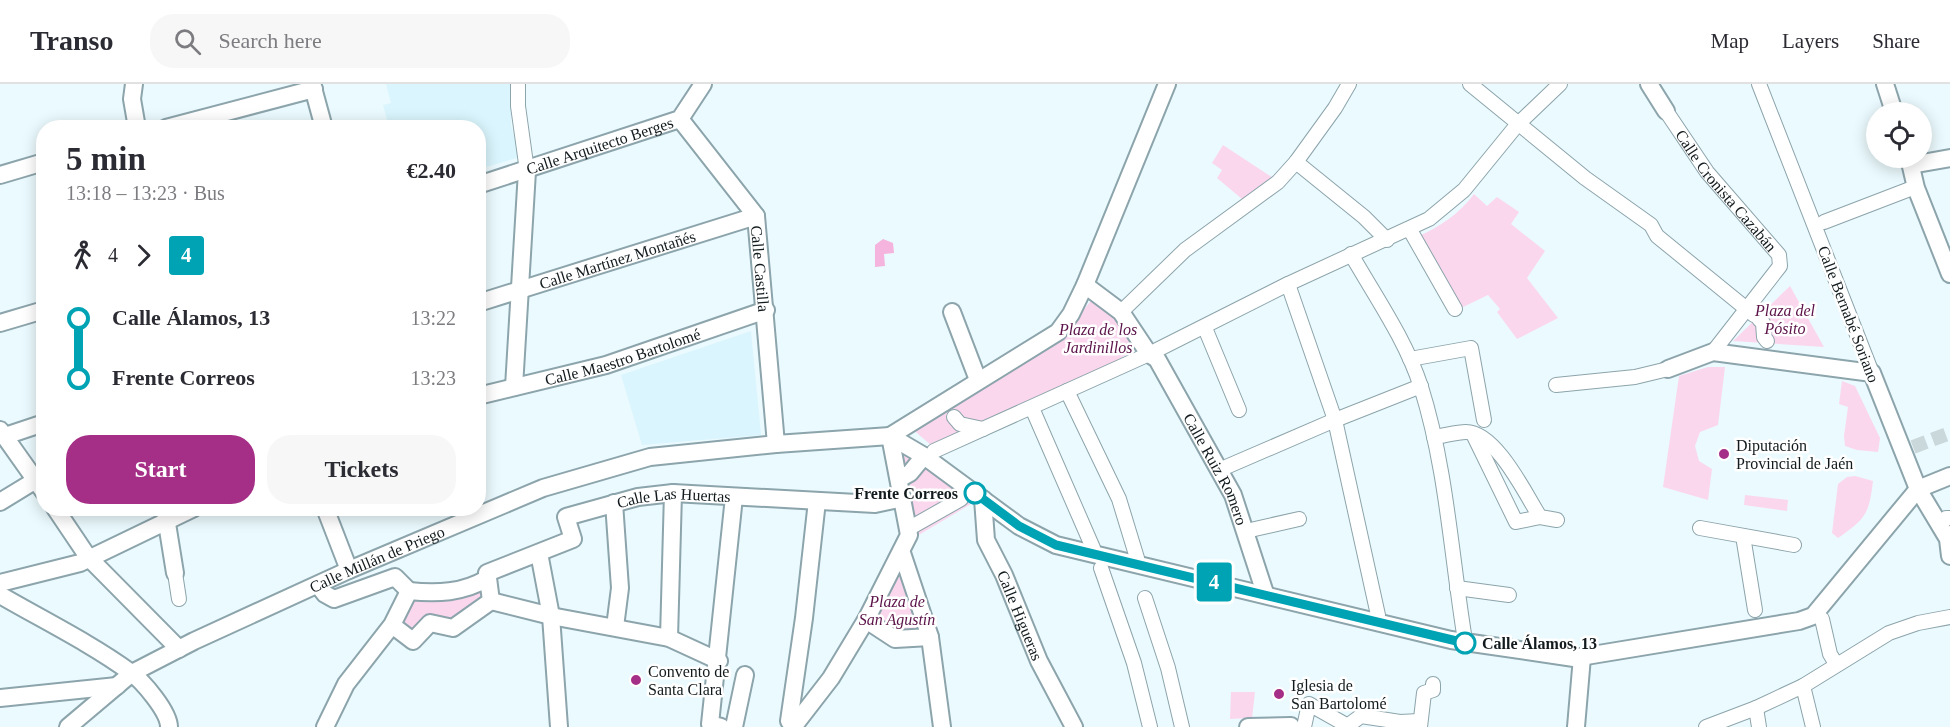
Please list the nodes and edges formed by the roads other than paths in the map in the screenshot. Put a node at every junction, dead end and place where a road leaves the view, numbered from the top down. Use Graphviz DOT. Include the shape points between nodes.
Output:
graph roads {
  1 [pos="134,84"];
  2 [pos="518,84"];
  3 [pos="704,84"];
  4 [pos="1167,84"];
  5 [pos="1348,84"];
  6 [pos="1470,84"];
  7 [pos="1560,84"];
  8 [pos="1649,84"];
  9 [pos="1759,84"];
  10 [pos="1885,84"];
  11 [pos="313,87"];
  12 [pos="1891,102"];
  13 [pos="1666,111"];
  14 [pos="680,119"];
  15 [pos="136,120"];
  16 [pos="195,120"];
  17 [pos="322,120"];
  18 [pos="1517,125"];
  19 [pos="1950,158"];
  20 [pos="1932,159"];
  21 [pos="1296,162"];
  22 [pos="36,164"];
  23 [pos="1912,168"];
  24 [pos="527,171"];
  25 [pos="0,175"];
  26 [pos="486,183"];
  27 [pos="1910,189"];
  28 [pos="756,216"];
  29 [pos="1824,222"];
  30 [pos="1410,230"];
  31 [pos="1387,240"];
  32 [pos="1351,254"];
  33 [pos="1950,274"];
  34 [pos="1288,284"];
  35 [pos="1085,285"];
  36 [pos="520,291"];
  37 [pos="486,301"];
  38 [pos="1455,309"];
  39 [pos="766,310"];
  40 [pos="36,312"];
  41 [pos="952,312"];
  42 [pos="1120,312"];
  43 [pos="1754,315"];
  44 [pos="0,323"];
  45 [pos="1205,328"];
  46 [pos="1767,341"];
  47 [pos="1713,352"];
  48 [pos="1149,354"];
  49 [pos="1410,358"];
  50 [pos="1668,369"];
  51 [pos="1872,373"];
  52 [pos="978,380"];
  53 [pos="1556,385"];
  54 [pos="1421,386"];
  55 [pos="514,387"];
  56 [pos="1067,391"];
  57 [pos="486,394"];
  58 [pos="1032,408"];
  59 [pos="1239,410"];
  60 [pos="954,417"];
  61 [pos="1335,420"];
  62 [pos="1484,420"];
  63 [pos="36,425"];
  64 [pos="983,429"];
  65 [pos="2,433"];
  66 [pos="1473,434"];
  67 [pos="890,436"];
  68 [pos="1434,437"];
  69 [pos="776,444"];
  70 [pos="929,454"];
  71 [pos="1219,470"];
  72 [pos="1950,476"];
  73 [pos="899,479"];
  74 [pos="36,480"];
  75 [pos="36,488"];
  76 [pos="1918,489"];
  77 [pos="673,493"];
  78 [pos="734,497"];
  79 [pos="903,498"];
  80 [pos="961,499"];
  81 [pos="983,499"];
  82 [pos="817,501"];
  83 [pos="0,502"];
  84 [pos="614,503"];
  85 [pos="486,512"];
  86 [pos="60,516"];
  87 [pos="162,516"];
  88 [pos="165,516"];
  89 [pos="328,516"];
  90 [pos="477,516"];
  91 [pos="1540,517"];
  92 [pos="1299,519"];
  93 [pos="1557,520"];
  94 [pos="1700,528"];
  95 [pos="908,529"];
  96 [pos="1246,531"];
  97 [pos="1743,536"];
  98 [pos="1794,544"];
  99 [pos="1949,547"];
  100 [pos="1093,548"];
  101 [pos="539,553"];
  102 [pos="902,553"];
  103 [pos="88,558"];
  104 [pos="1137,558"];
  105 [pos="1101,568"];
  106 [pos="349,570"];
  107 [pos="175,573"];
  108 [pos="488,578"];
  109 [pos="0,583"];
  110 [pos="318,585"];
  111 [pos="1457,588"];
  112 [pos="409,591"];
  113 [pos="1265,593"];
  114 [pos="0,595"];
  115 [pos="1509,595"];
  116 [pos="1145,598"];
  117 [pos="179,600"];
  118 [pos="491,601"];
  119 [pos="1755,610"];
  120 [pos="1378,615"];
  121 [pos="551,616"];
  122 [pos="1820,616"];
  123 [pos="1950,617"];
  124 [pos="866,620"];
  125 [pos="392,625"];
  126 [pos="615,627"];
  127 [pos="1464,634"];
  128 [pos="930,637"];
  129 [pos="669,638"];
  130 [pos="179,649"];
  131 [pos="1582,657"];
  132 [pos="719,661"];
  133 [pos="1836,664"];
  134 [pos="132,673"];
  135 [pos="744,675"];
  136 [pos="1433,684"];
  137 [pos="117,686"];
  138 [pos="1803,686"];
  139 [pos="0,698"];
  140 [pos="1756,708"];
  141 [pos="793,724"];
  142 [pos="1420,724"];
  143 [pos="1347,726"];
  144 [pos="68,727"];
  145 [pos="169,727"];
  146 [pos="325,727"];
  147 [pos="559,727"];
  148 [pos="722,727"];
  149 [pos="734,727"];
  150 [pos="942,727"];
  151 [pos="1074,727"];
  152 [pos="1150,727"];
  153 [pos="1182,727"];
  154 [pos="1248,727"];
  155 [pos="1295,727"];
  156 [pos="1576,727"];
  157 [pos="1706,727"];
  158 [pos="1759,727"];
  159 [pos="1813,727"];
  1 -- 15 [label="street"];
  2 -- 24 [label="street"];
  3 -- 14 [label="street, Calle Arquitecto Berges"];
  4 -- 35 [label="street"];
  5 -- 21 [label="street"];
  6 -- 18 [label="street"];
  7 -- 18 [label="street"];
  8 -- 13 [label="street, Calle Cronista Cazabán"];
  9 -- 51 [label="street, Calle Bernabé Soriano"];
  10 -- 12 [label="street"];
  11 -- 16 [label="street"];
  11 -- 17 [label="street"];
  13 -- 43 [label="street, Calle Cronista Cazabán" via="1707,172 1779,255 1780,266"];
  14 -- 24 [label="street, Calle Arquitecto Berges"];
  14 -- 28 [label="street, Calle Castilla"];
  18 -- 30 [label="street" via="1464,190"];
  18 -- 43 [label="street" via="1651,225 1657,236"];
  19 -- 20 [label="street"];
  21 -- 31 [label="street"];
  21 -- 42 [label="street" via="1278,182 1185,250"];
  22 -- 25 [label="street"];
  23 -- 33 [label="street"];
  24 -- 26 [label="street, Calle Arquitecto Berges"];
  24 -- 36 [label="street"];
  27 -- 29 [label="street"];
  28 -- 36 [label="street, Calle Martínez Montañés"];
  28 -- 39 [label="street, Calle Castilla"];
  30 -- 31 [label="street"];
  30 -- 38 [label="street"];
  31 -- 32 [label="street"];
  32 -- 34 [label="street"];
  32 -- 49 [label="street"];
  34 -- 45 [label="street"];
  34 -- 61 [label="street"];
  35 -- 42 [label="street, Calle Ruiz Romero"];
  35 -- 52 [label="street" via="1058,332"];
  36 -- 37 [label="street, Calle Martínez Montañés"];
  36 -- 55 [label="street"];
  39 -- 55 [label="street, Calle Maestro Bartolomé" via="606,365"];
  39 -- 69 [label="street, Calle Castilla"];
  40 -- 44 [label="street"];
  41 -- 52 [label="street"];
  42 -- 48 [label="street, Calle Ruiz Romero"];
  43 -- 46 [label="street" via="1763,323"];
  43 -- 47 [label="street, Calle Cronista Cazabán"];
  45 -- 48 [label="street"];
  45 -- 59 [label="street"];
  47 -- 50 [label="street"];
  47 -- 51 [label="street"];
  48 -- 56 [label="street"];
  48 -- 71 [label="street, Calle Ruiz Romero" via="1157,359"];
  49 -- 54 [label="street"];
  49 -- 62 [label="street" via="1472,348"];
  50 -- 53 [label="street" via="1635,377"];
  51 -- 76 [label="street, Calle Bernabé Soriano"];
  52 -- 67 [label="street"];
  54 -- 61 [label="street"];
  54 -- 68 [label="street"];
  55 -- 57 [label="street, Calle Maestro Bartolomé"];
  56 -- 58 [label="street"];
  56 -- 104 [label="street" via="1119,499"];
  58 -- 64 [label="street"];
  58 -- 100 [label="street"];
  60 -- 64 [label="street" via="960,424"];
  61 -- 71 [label="street"];
  61 -- 120 [label="street"];
  63 -- 65 [label="street"];
  64 -- 70 [label="street"];
  65 -- 74 [label="street"];
  66 -- 68 [label="street"];
  66 -- 91 [label="street" via="1489,442 1505,461"];
  66 -- 91 [label="street" via="1516,522"];
  67 -- 69 [label="street, Calle Millán de Priego"];
  67 -- 70 [label="street"];
  67 -- 73 [label="street"];
  68 -- 111 [label="street"];
  69 -- 85 [label="street, Calle Millán de Priego" via="650,457 543,488"];
  70 -- 73 [label="street"];
  70 -- 81 [label="street"];
  71 -- 96 [label="street, Calle Ruiz Romero"];
  72 -- 76 [label="street"];
  73 -- 79 [label="street"];
  75 -- 83 [label="street"];
  76 -- 99 [label="street, Calle Bernabé Soriano"];
  76 -- 122 [label="street"];
  77 -- 78 [label="street, Calle Las Huertas"];
  77 -- 84 [label="street, Calle Las Huertas"];
  77 -- 129 [label="street"];
  78 -- 82 [label="street, Calle Las Huertas"];
  78 -- 132 [label="street"];
  79 -- 82 [label="street, Calle Las Huertas" via="875,504"];
  79 -- 95 [label="street"];
  80 -- 95 [label="street"];
  81 -- 113 [label="street" via="1019,526 1056,545"];
  81 -- 151 [label="street, Calle Higueras" via="986,540 1039,661"];
  82 -- 141 [label="street"];
  84 -- 101 [label="street, Calle Las Huertas" via="566,517 573,539"];
  84 -- 126 [label="street" via="620,588"];
  86 -- 103 [label="street"];
  87 -- 103 [label="street"];
  88 -- 107 [label="street"];
  89 -- 106 [label="street"];
  90 -- 106 [label="street, Calle Millán de Priego"];
  91 -- 93 [label="street"];
  92 -- 96 [label="street"];
  94 -- 97 [label="street"];
  95 -- 102 [label="street"];
  96 -- 113 [label="street, Calle Ruiz Romero"];
  97 -- 98 [label="street"];
  97 -- 119 [label="street"];
  101 -- 108 [label="street, Calle Las Huertas" via="488,573"];
  101 -- 121 [label="street"];
  102 -- 124 [label="street"];
  102 -- 128 [label="street"];
  103 -- 109 [label="street"];
  103 -- 130 [label="street"];
  105 -- 152 [label="street" via="1134,663"];
  106 -- 110 [label="street, Calle Millán de Priego"];
  107 -- 117 [label="street"];
  108 -- 112 [label="street, Calle Las Huertas" via="476,585 438,594"];
  108 -- 118 [label="street"];
  110 -- 112 [label="street, Calle Las Huertas" via="334,599 395,577"];
  110 -- 130 [label="street, Calle Millán de Priego"];
  111 -- 115 [label="street"];
  111 -- 127 [label="street"];
  112 -- 125 [label="street"];
  113 -- 131 [label="street" via="1465,643"];
  114 -- 134 [label="street"];
  116 -- 153 [label="street"];
  118 -- 121 [label="street"];
  118 -- 125 [label="street" via="453,628 430,623 412,641"];
  121 -- 126 [label="street"];
  121 -- 147 [label="street"];
  122 -- 131 [label="street"];
  122 -- 133 [label="street"];
  123 -- 133 [label="street" via="1889,633"];
  124 -- 128 [label="street" via="895,639"];
  124 -- 141 [label="street" via="831,678"];
  125 -- 146 [label="street" via="346,684"];
  126 -- 129 [label="street"];
  128 -- 150 [label="street"];
  129 -- 132 [label="street"];
  130 -- 134 [label="street, Calle Millán de Priego"];
  131 -- 156 [label="street"];
  132 -- 148 [label="street" via="711,724"];
  133 -- 138 [label="street"];
  134 -- 137 [label="street, Calle Millán de Priego"];
  134 -- 145 [label="street" via="157,700"];
  135 -- 149 [label="street"];
  136 -- 142 [label="street" via="1433,690 1424,693"];
  137 -- 139 [label="street"];
  137 -- 144 [label="street, Calle Millán de Priego"];
  138 -- 140 [label="street"];
  138 -- 159 [label="street"];
  140 -- 157 [label="street"];
  140 -- 158 [label="street"];
  142 -- 143 [label="street" via="1361,716"];
  143 -- 155 [label="street" via="1310,704"];
  154 -- 155 [label="street"];
}
